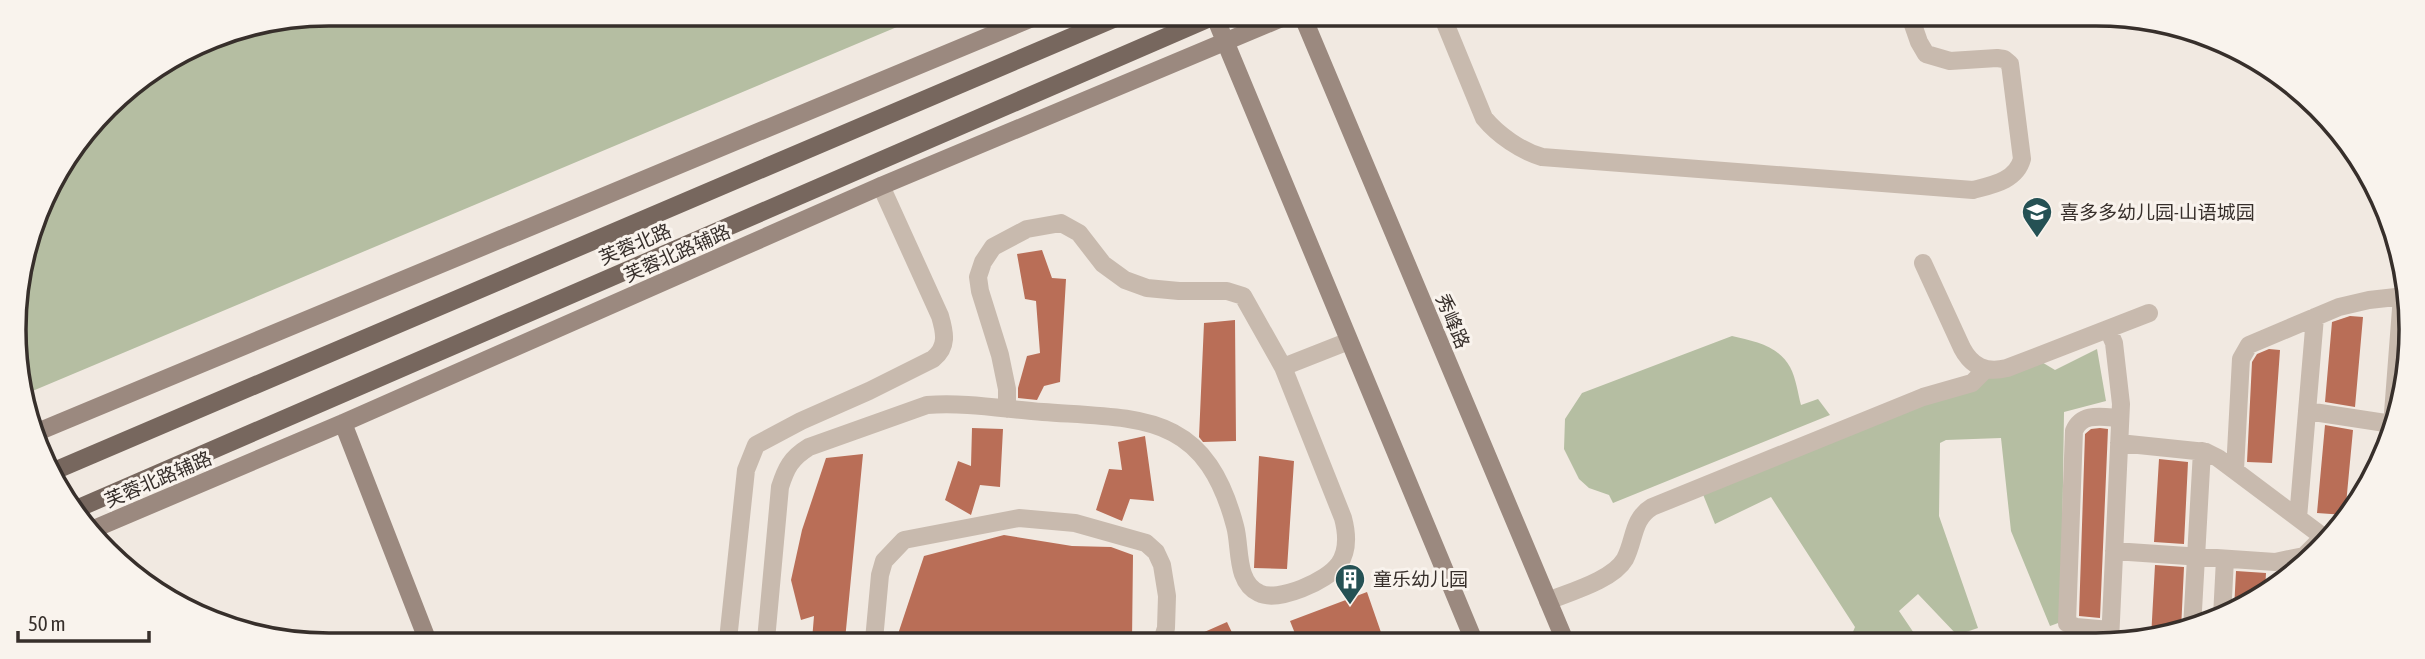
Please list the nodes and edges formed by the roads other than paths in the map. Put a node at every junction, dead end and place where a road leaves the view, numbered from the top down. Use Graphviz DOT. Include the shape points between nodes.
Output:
graph roads {
  1 [pos="1013,26"];
  2 [pos="1097,26"];
  3 [pos="1193,26"];
  4 [pos="1218,26"];
  5 [pos="1263,26"];
  6 [pos="1307,26"];
  7 [pos="1446,26"];
  8 [pos="1913,26"];
  9 [pos="1225,42"];
  10 [pos="881,186"];
  11 [pos="1923,263"];
  12 [pos="2397,297"];
  13 [pos="2149,313"];
  14 [pos="2315,317"];
  15 [pos="2108,329"];
  16 [pos="1349,341"];
  17 [pos="1283,367"];
  18 [pos="1986,369"];
  19 [pos="1007,409"];
  20 [pos="2307,411"];
  21 [pos="2120,418"];
  22 [pos="343,423"];
  23 [pos="2384,424"];
  24 [pos="43,430"];
  25 [pos="2119,443"];
  26 [pos="2202,451"];
  27 [pos="60,468"];
  28 [pos="2235,470"];
  29 [pos="83,506"];
  30 [pos="2298,518"];
  31 [pos="100,526"];
  32 [pos="2319,534"];
  33 [pos="2114,551"];
  34 [pos="2195,557"];
  35 [pos="2225,559"];
  36 [pos="2291,560"];
  37 [pos="1548,601"];
  38 [pos="2223,605"];
  39 [pos="2192,617"];
  40 [pos="2110,632"];
  41 [pos="425,633"];
  42 [pos="729,633"];
  43 [pos="767,633"];
  44 [pos="875,633"];
  45 [pos="1164,633"];
  46 [pos="1471,633"];
  47 [pos="1562,633"];
  48 [pos="2098,633"];
  1 -- 24 [label="main road"];
  2 -- 27 [label="main road, 芙蓉北路"];
  3 -- 29 [label="main road, 芙蓉北路"];
  4 -- 9 [label="main road"];
  5 -- 9 [label="main road, 芙蓉北路辅路"];
  6 -- 37 [label="main road, 秀峰路"];
  7 -- 8 [label="street" via="1485,118 1530,154 1973,190 2012,176 2022,159 2010,64 1997,58 1950,61 1926,54"];
  9 -- 10 [label="main road, 芙蓉北路辅路"];
  9 -- 16 [label="main road"];
  10 -- 22 [label="main road, 芙蓉北路辅路"];
  10 -- 42 [label="street" via="940,316 944,343 933,359 757,445 746,470"];
  11 -- 18 [label="street" via="1968,358"];
  12 -- 14 [label="street" via="2339,307"];
  13 -- 15 [label="street"];
  14 -- 20 [label="street"];
  14 -- 28 [label="street" via="2256,341 2244,352"];
  15 -- 18 [label="street" via="2007,368"];
  15 -- 21 [label="street" via="2114,343"];
  16 -- 17 [label="street"];
  16 -- 46 [label="main road"];
  17 -- 19 [label="street" via="1243,296 1227,290 1147,288 1125,280 1103,264 1079,233 1061,223 1049,223 993,247 978,276 1002,365"];
  17 -- 19 [label="street" via="1347,535 1340,563 1332,571 1304,588 1278,596 1262,595 1251,588 1242,571 1228,502 1216,476 1191,444 1171,430 1125,418"];
  18 -- 37 [label="street" via="1972,383 1923,397 1652,507 1637,521 1624,560 1615,571"];
  19 -- 43 [label="street" via="927,405 794,456 780,487"];
  20 -- 23 [label="street"];
  20 -- 30 [label="street"];
  21 -- 25 [label="street"];
  21 -- 48 [label="street" via="2088,417 2074,431 2067,623"];
  22 -- 31 [label="main road, 芙蓉北路辅路"];
  22 -- 41 [label="main road"];
  25 -- 26 [label="street"];
  25 -- 33 [label="street"];
  26 -- 28 [label="street"];
  26 -- 34 [label="street"];
  28 -- 30 [label="street"];
  30 -- 32 [label="street"];
  33 -- 34 [label="street"];
  33 -- 40 [label="street"];
  34 -- 35 [label="street"];
  34 -- 39 [label="street"];
  35 -- 36 [label="street"];
  35 -- 38 [label="street"];
  37 -- 47 [label="main road, 秀峰路"];
  44 -- 45 [label="street" via="884,561 904,540 1018,519 1075,523 1146,543 1162,565 1167,596"];
}
